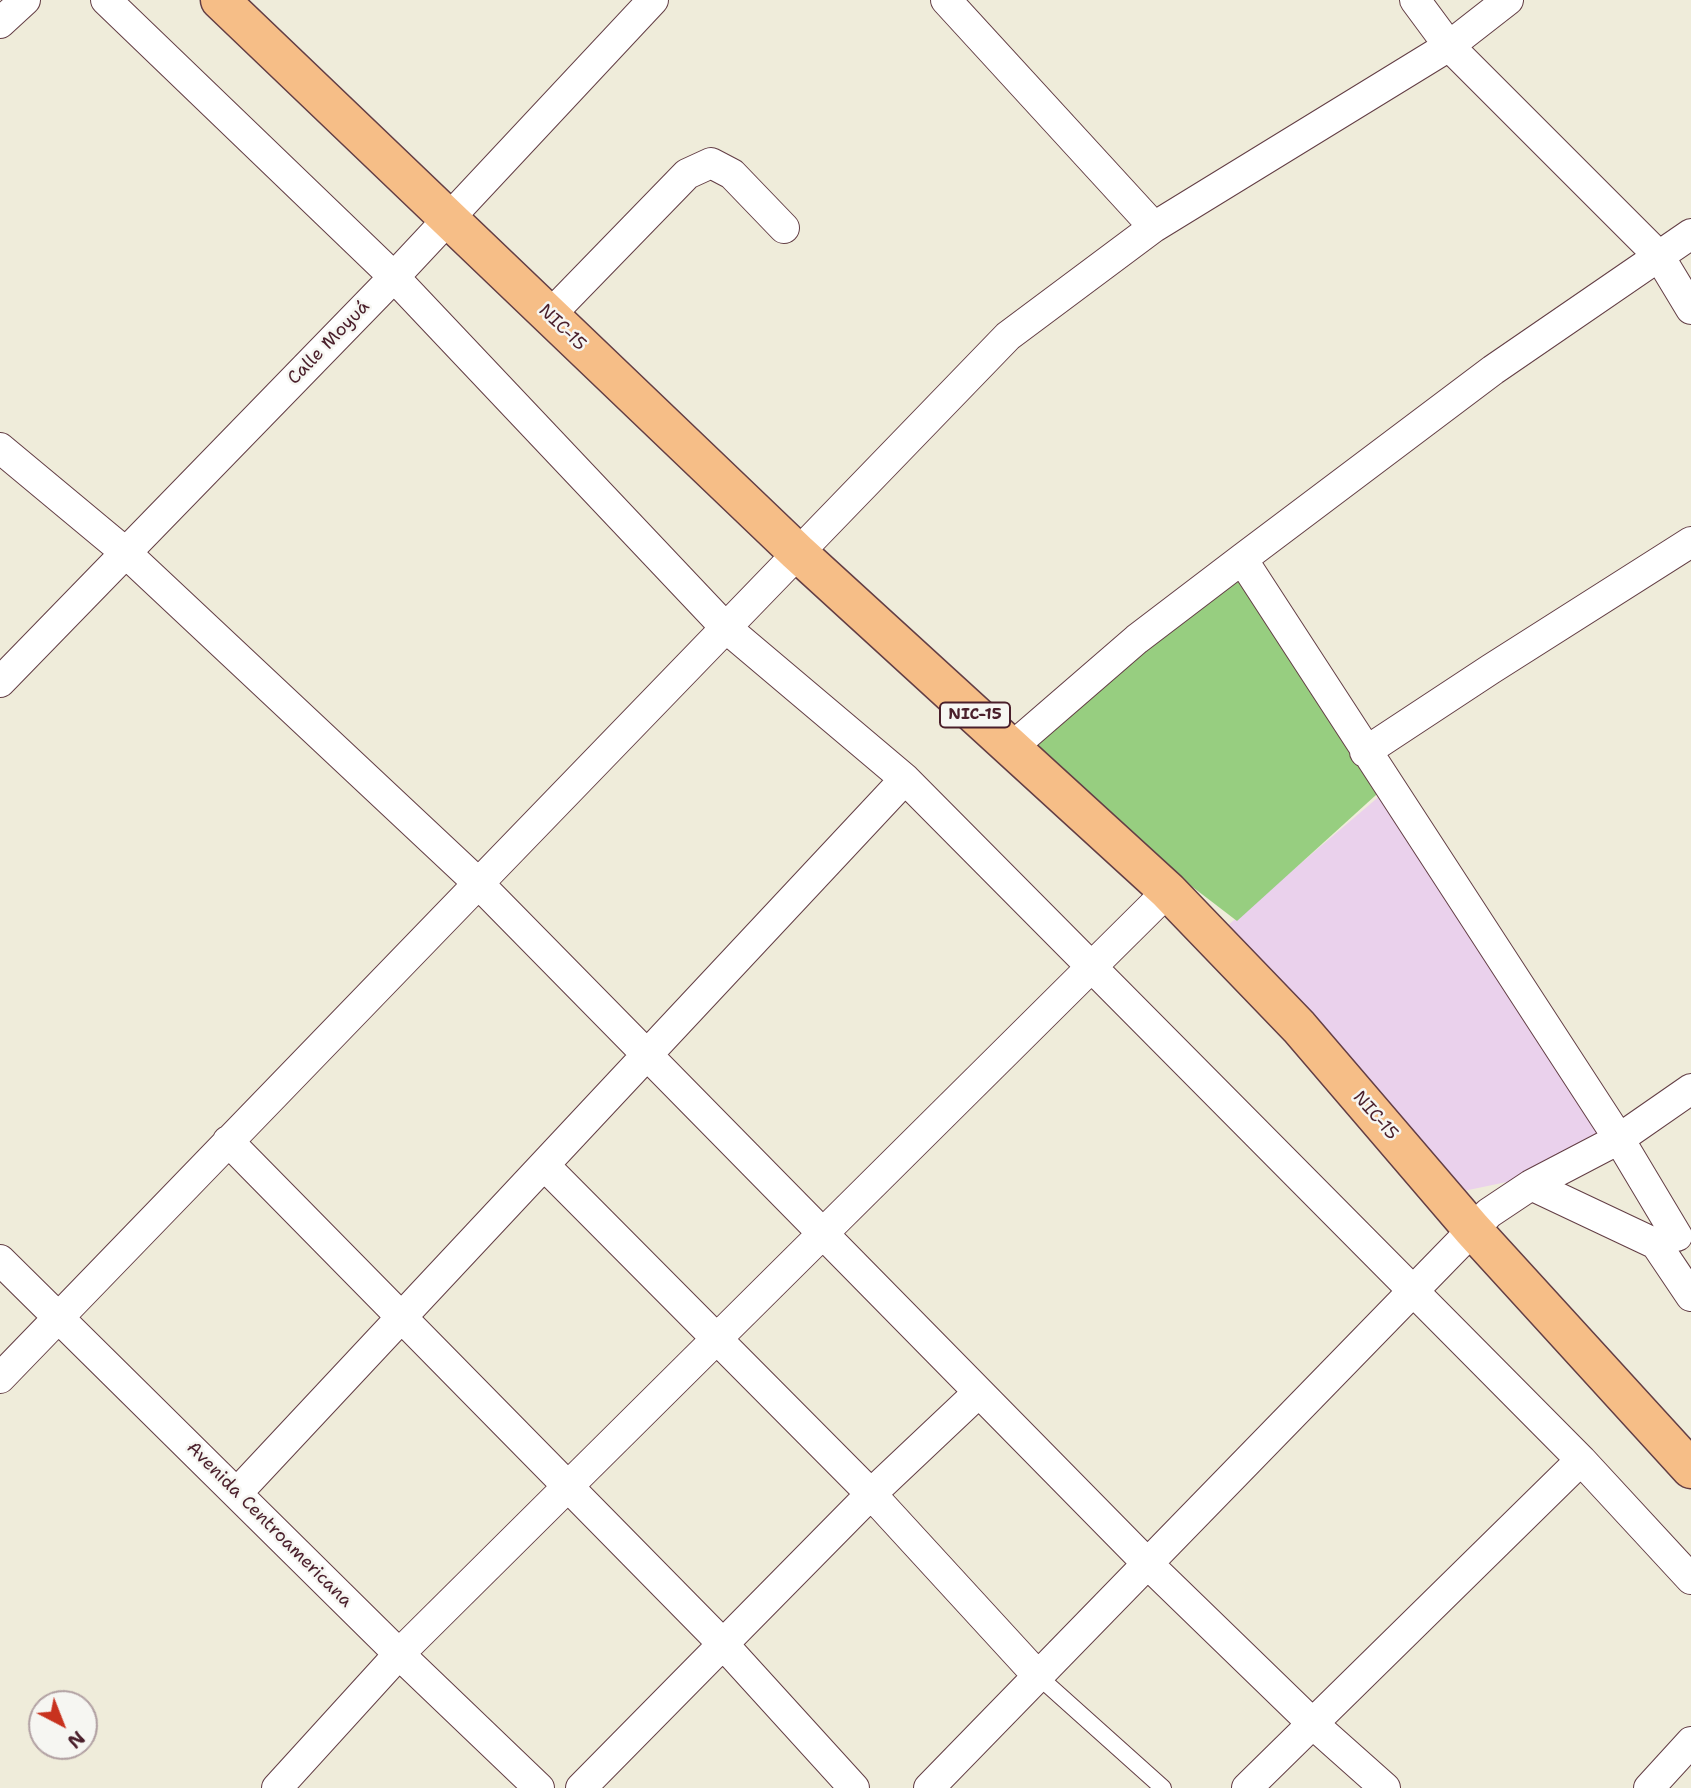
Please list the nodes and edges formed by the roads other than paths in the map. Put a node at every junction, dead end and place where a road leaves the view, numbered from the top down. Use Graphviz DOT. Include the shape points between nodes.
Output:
graph roads {
  1 [pos="25,0"];
  2 [pos="106,0"];
  3 [pos="220,0"];
  4 [pos="653,0"];
  5 [pos="946,0"];
  6 [pos="1415,0"];
  7 [pos="1508,0"];
  8 [pos="0,23"];
  9 [pos="1449,46"];
  10 [pos="446,218"];
  11 [pos="1154,227"];
  12 [pos="784,228"];
  13 [pos="1691,234"];
  14 [pos="1659,256"];
  15 [pos="394,277"];
  16 [pos="1691,309"];
  17 [pos="549,316"];
  18 [pos="0,449"];
  19 [pos="1691,542"];
  20 [pos="125,552"];
  21 [pos="797,552"];
  22 [pos="1242,559"];
  23 [pos="725,627"];
  24 [pos="0,682"];
  25 [pos="1011,748"];
  26 [pos="1365,752"];
  27 [pos="905,779"];
  28 [pos="477,882"];
  29 [pos="1168,891"];
  30 [pos="1092,968"];
  31 [pos="648,1055"];
  32 [pos="1691,1089"];
  33 [pos="1619,1139"];
  34 [pos="228,1141"];
  35 [pos="544,1165"];
  36 [pos="1531,1185"];
  37 [pos="1472,1229"];
  38 [pos="824,1233"];
  39 [pos="1675,1237"];
  40 [pos="0,1260"];
  41 [pos="1412,1291"];
  42 [pos="1691,1296"];
  43 [pos="59,1317"];
  44 [pos="402,1317"];
  45 [pos="715,1338"];
  46 [pos="0,1378"];
  47 [pos="978,1393"];
  48 [pos="1581,1460"];
  49 [pos="1691,1469"];
  50 [pos="568,1485"];
  51 [pos="237,1493"];
  52 [pos="871,1494"];
  53 [pos="1148,1563"];
  54 [pos="1691,1579"];
  55 [pos="723,1644"];
  56 [pos="399,1654"];
  57 [pos="1038,1676"];
  58 [pos="1312,1723"];
  59 [pos="1691,1742"];
  60 [pos="277,1788"];
  61 [pos="539,1788"];
  62 [pos="581,1788"];
  63 [pos="854,1788"];
  64 [pos="929,1788"];
  65 [pos="1163,1788"];
  66 [pos="1247,1788"];
  67 [pos="1385,1788"];
  68 [pos="1649,1788"];
  1 -- 8 [label="street"];
  2 -- 15 [label="street"];
  3 -- 10 [label="highway, NIC-15 / NIC-15"];
  4 -- 10 [label="street, Calle Moyuá"];
  5 -- 11 [label="street"];
  6 -- 9 [label="street"];
  7 -- 9 [label="street"];
  9 -- 11 [label="street"];
  9 -- 14 [label="street"];
  10 -- 15 [label="street, Calle Moyuá"];
  10 -- 17 [label="highway, NIC-15 / NIC-15"];
  11 -- 21 [label="street" via="1008,337"];
  12 -- 17 [label="street" via="732,174 712,163 687,174"];
  13 -- 14 [label="street"];
  14 -- 16 [label="street"];
  14 -- 22 [label="street" via="1493,370"];
  15 -- 20 [label="street, Calle Moyuá"];
  15 -- 23 [label="street"];
  17 -- 21 [label="highway, NIC-15 / NIC-15"];
  18 -- 20 [label="street"];
  19 -- 26 [label="street"];
  20 -- 24 [label="street, Calle Moyuá"];
  20 -- 28 [label="street"];
  21 -- 23 [label="street"];
  21 -- 25 [label="highway, NIC-15 / NIC-15"];
  22 -- 25 [label="street" via="1137,639"];
  22 -- 26 [label="street"];
  23 -- 27 [label="street"];
  23 -- 28 [label="street"];
  25 -- 29 [label="highway, NIC-15 / NIC-15"];
  26 -- 33 [label="street"];
  27 -- 30 [label="street"];
  27 -- 31 [label="street"];
  28 -- 31 [label="street"];
  28 -- 34 [label="street"];
  29 -- 30 [label="street"];
  29 -- 37 [label="highway, NIC-15 / NIC-15" via="1299,1027"];
  30 -- 38 [label="street"];
  30 -- 41 [label="street"];
  31 -- 35 [label="street"];
  31 -- 38 [label="street"];
  32 -- 33 [label="street"];
  33 -- 36 [label="street"];
  33 -- 39 [label="street"];
  34 -- 43 [label="street"];
  34 -- 44 [label="street"];
  35 -- 44 [label="street"];
  35 -- 45 [label="street"];
  36 -- 37 [label="street" via="1505,1199"];
  36 -- 39 [label="street"];
  37 -- 41 [label="street"];
  37 -- 49 [label="highway, NIC-15 / NIC-15"];
  38 -- 45 [label="street"];
  38 -- 47 [label="street"];
  39 -- 42 [label="street"];
  40 -- 43 [label="street, Avenida Centroamericana"];
  41 -- 48 [label="street"];
  41 -- 53 [label="street"];
  43 -- 46 [label="street"];
  43 -- 51 [label="street, Avenida Centroamericana"];
  44 -- 50 [label="street"];
  44 -- 51 [label="street"];
  45 -- 50 [label="street"];
  45 -- 52 [label="street"];
  47 -- 52 [label="street"];
  47 -- 53 [label="street"];
  48 -- 54 [label="street"];
  48 -- 58 [label="street"];
  50 -- 55 [label="street"];
  50 -- 56 [label="street"];
  51 -- 56 [label="street, Avenida Centroamericana"];
  52 -- 55 [label="street"];
  52 -- 57 [label="street"];
  53 -- 57 [label="street"];
  53 -- 58 [label="street"];
  55 -- 62 [label="street"];
  55 -- 63 [label="street"];
  56 -- 60 [label="street"];
  56 -- 61 [label="street, Avenida Centroamericana"];
  57 -- 64 [label="street"];
  57 -- 65 [label="lane"];
  58 -- 66 [label="street"];
  58 -- 67 [label="street"];
  59 -- 68 [label="street"];
}
